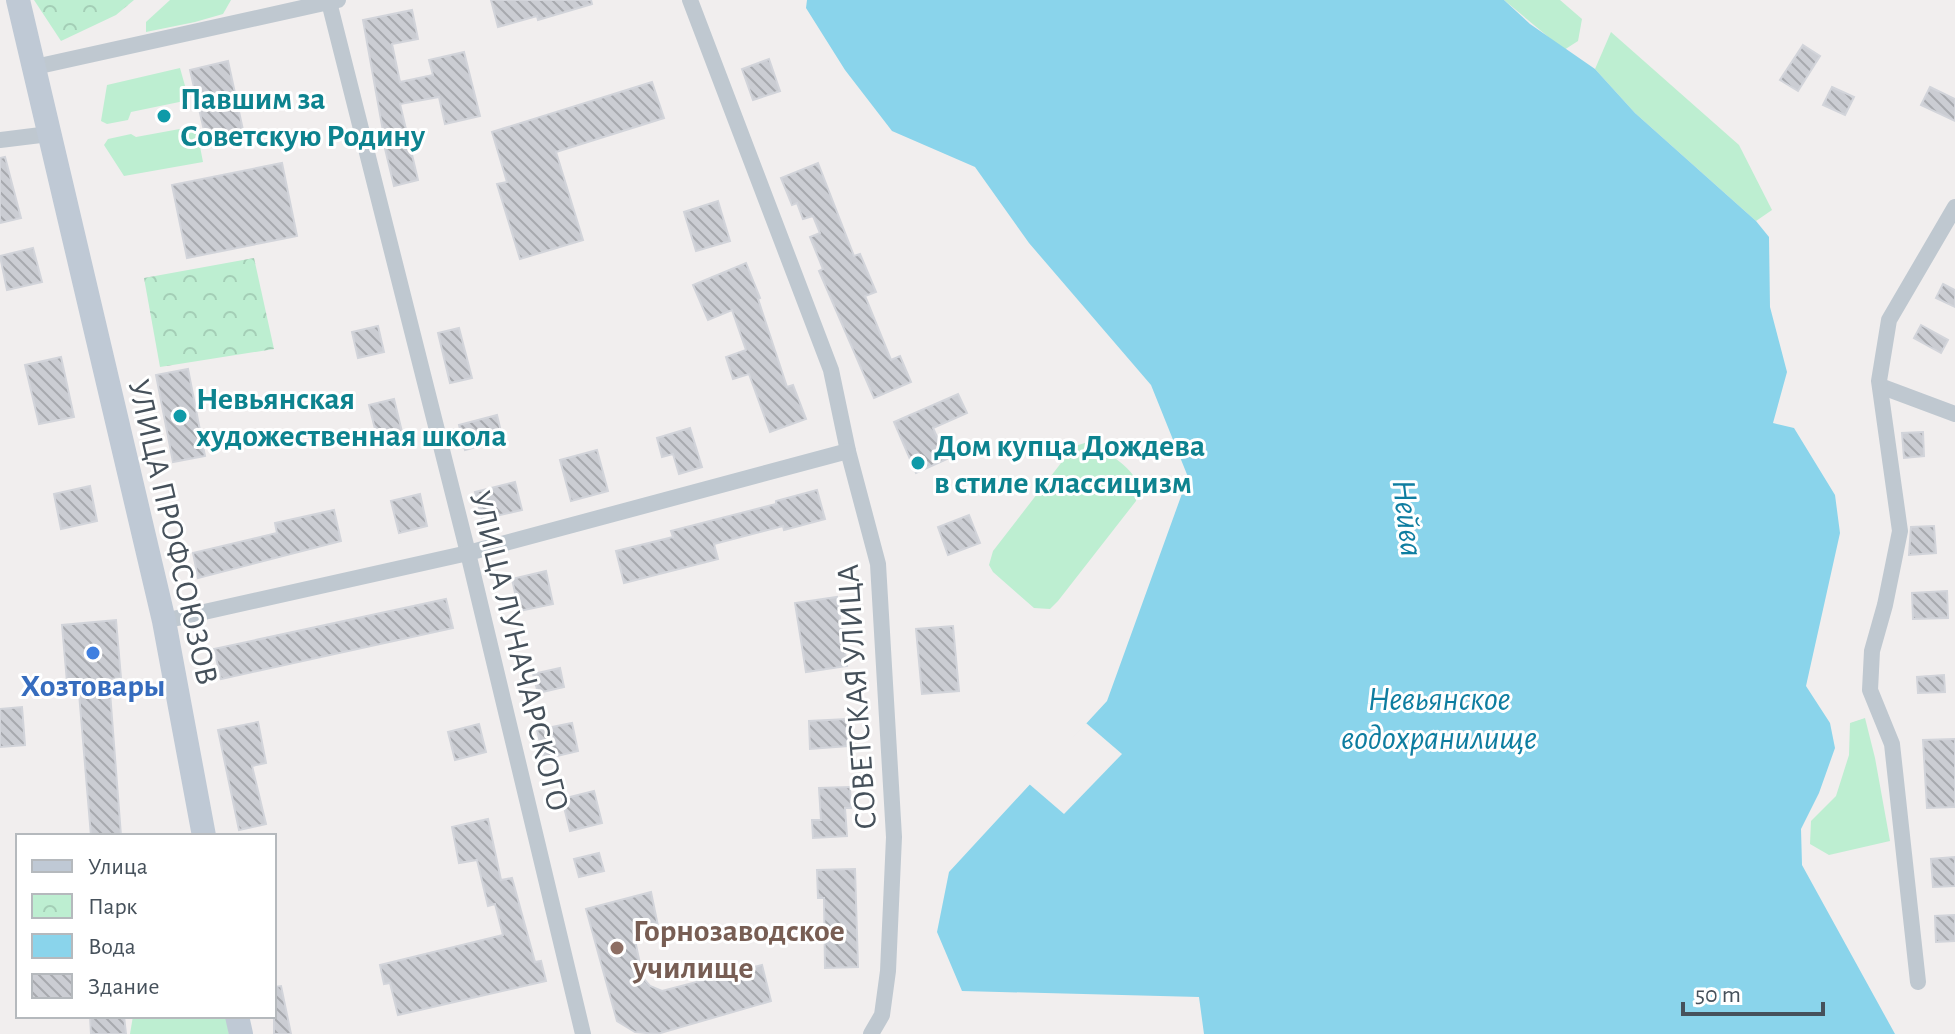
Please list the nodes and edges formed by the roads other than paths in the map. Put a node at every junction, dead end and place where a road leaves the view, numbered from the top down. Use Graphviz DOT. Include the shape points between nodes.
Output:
graph roads {
  1 [pos="18,0"];
  2 [pos="690,0"];
  3 [pos="334,1"];
  4 [pos="35,67"];
  5 [pos="49,134"];
  6 [pos="0,140"];
  7 [pos="1955,207"];
  8 [pos="1880,386"];
  9 [pos="1955,414"];
  10 [pos="848,451"];
  11 [pos="468,553"];
  12 [pos="164,621"];
  13 [pos="204,834"];
  14 [pos="1918,982"];
  15 [pos="583,1034"];
  16 [pos="871,1034"];
  1 -- 4 [label="street, УЛИЦА ПРОФСОЮЗОВ"];
  2 -- 10 [label="street, СОВЕТСКАЯ УЛИЦА" via="831,370"];
  3 -- 4 [label="street"];
  3 -- 11 [label="street, УЛИЦА ЛУНАЧАРСКОГО"];
  4 -- 5 [label="street, УЛИЦА ПРОФСОЮЗОВ"];
  5 -- 6 [label="street"];
  5 -- 12 [label="street, УЛИЦА ПРОФСОЮЗОВ"];
  7 -- 8 [label="street" via="1889,320"];
  8 -- 9 [label="street"];
  8 -- 14 [label="street" via="1900,531 1872,651 1870,690 1892,744"];
  10 -- 11 [label="street"];
  10 -- 16 [label="street, СОВЕТСКАЯ УЛИЦА" via="878,564 894,837 888,971 882,1015"];
  11 -- 12 [label="street"];
  11 -- 15 [label="street, УЛИЦА ЛУНАЧАРСКОГО"];
  12 -- 13 [label="street, УЛИЦА ПРОФСОЮЗОВ"];
}
